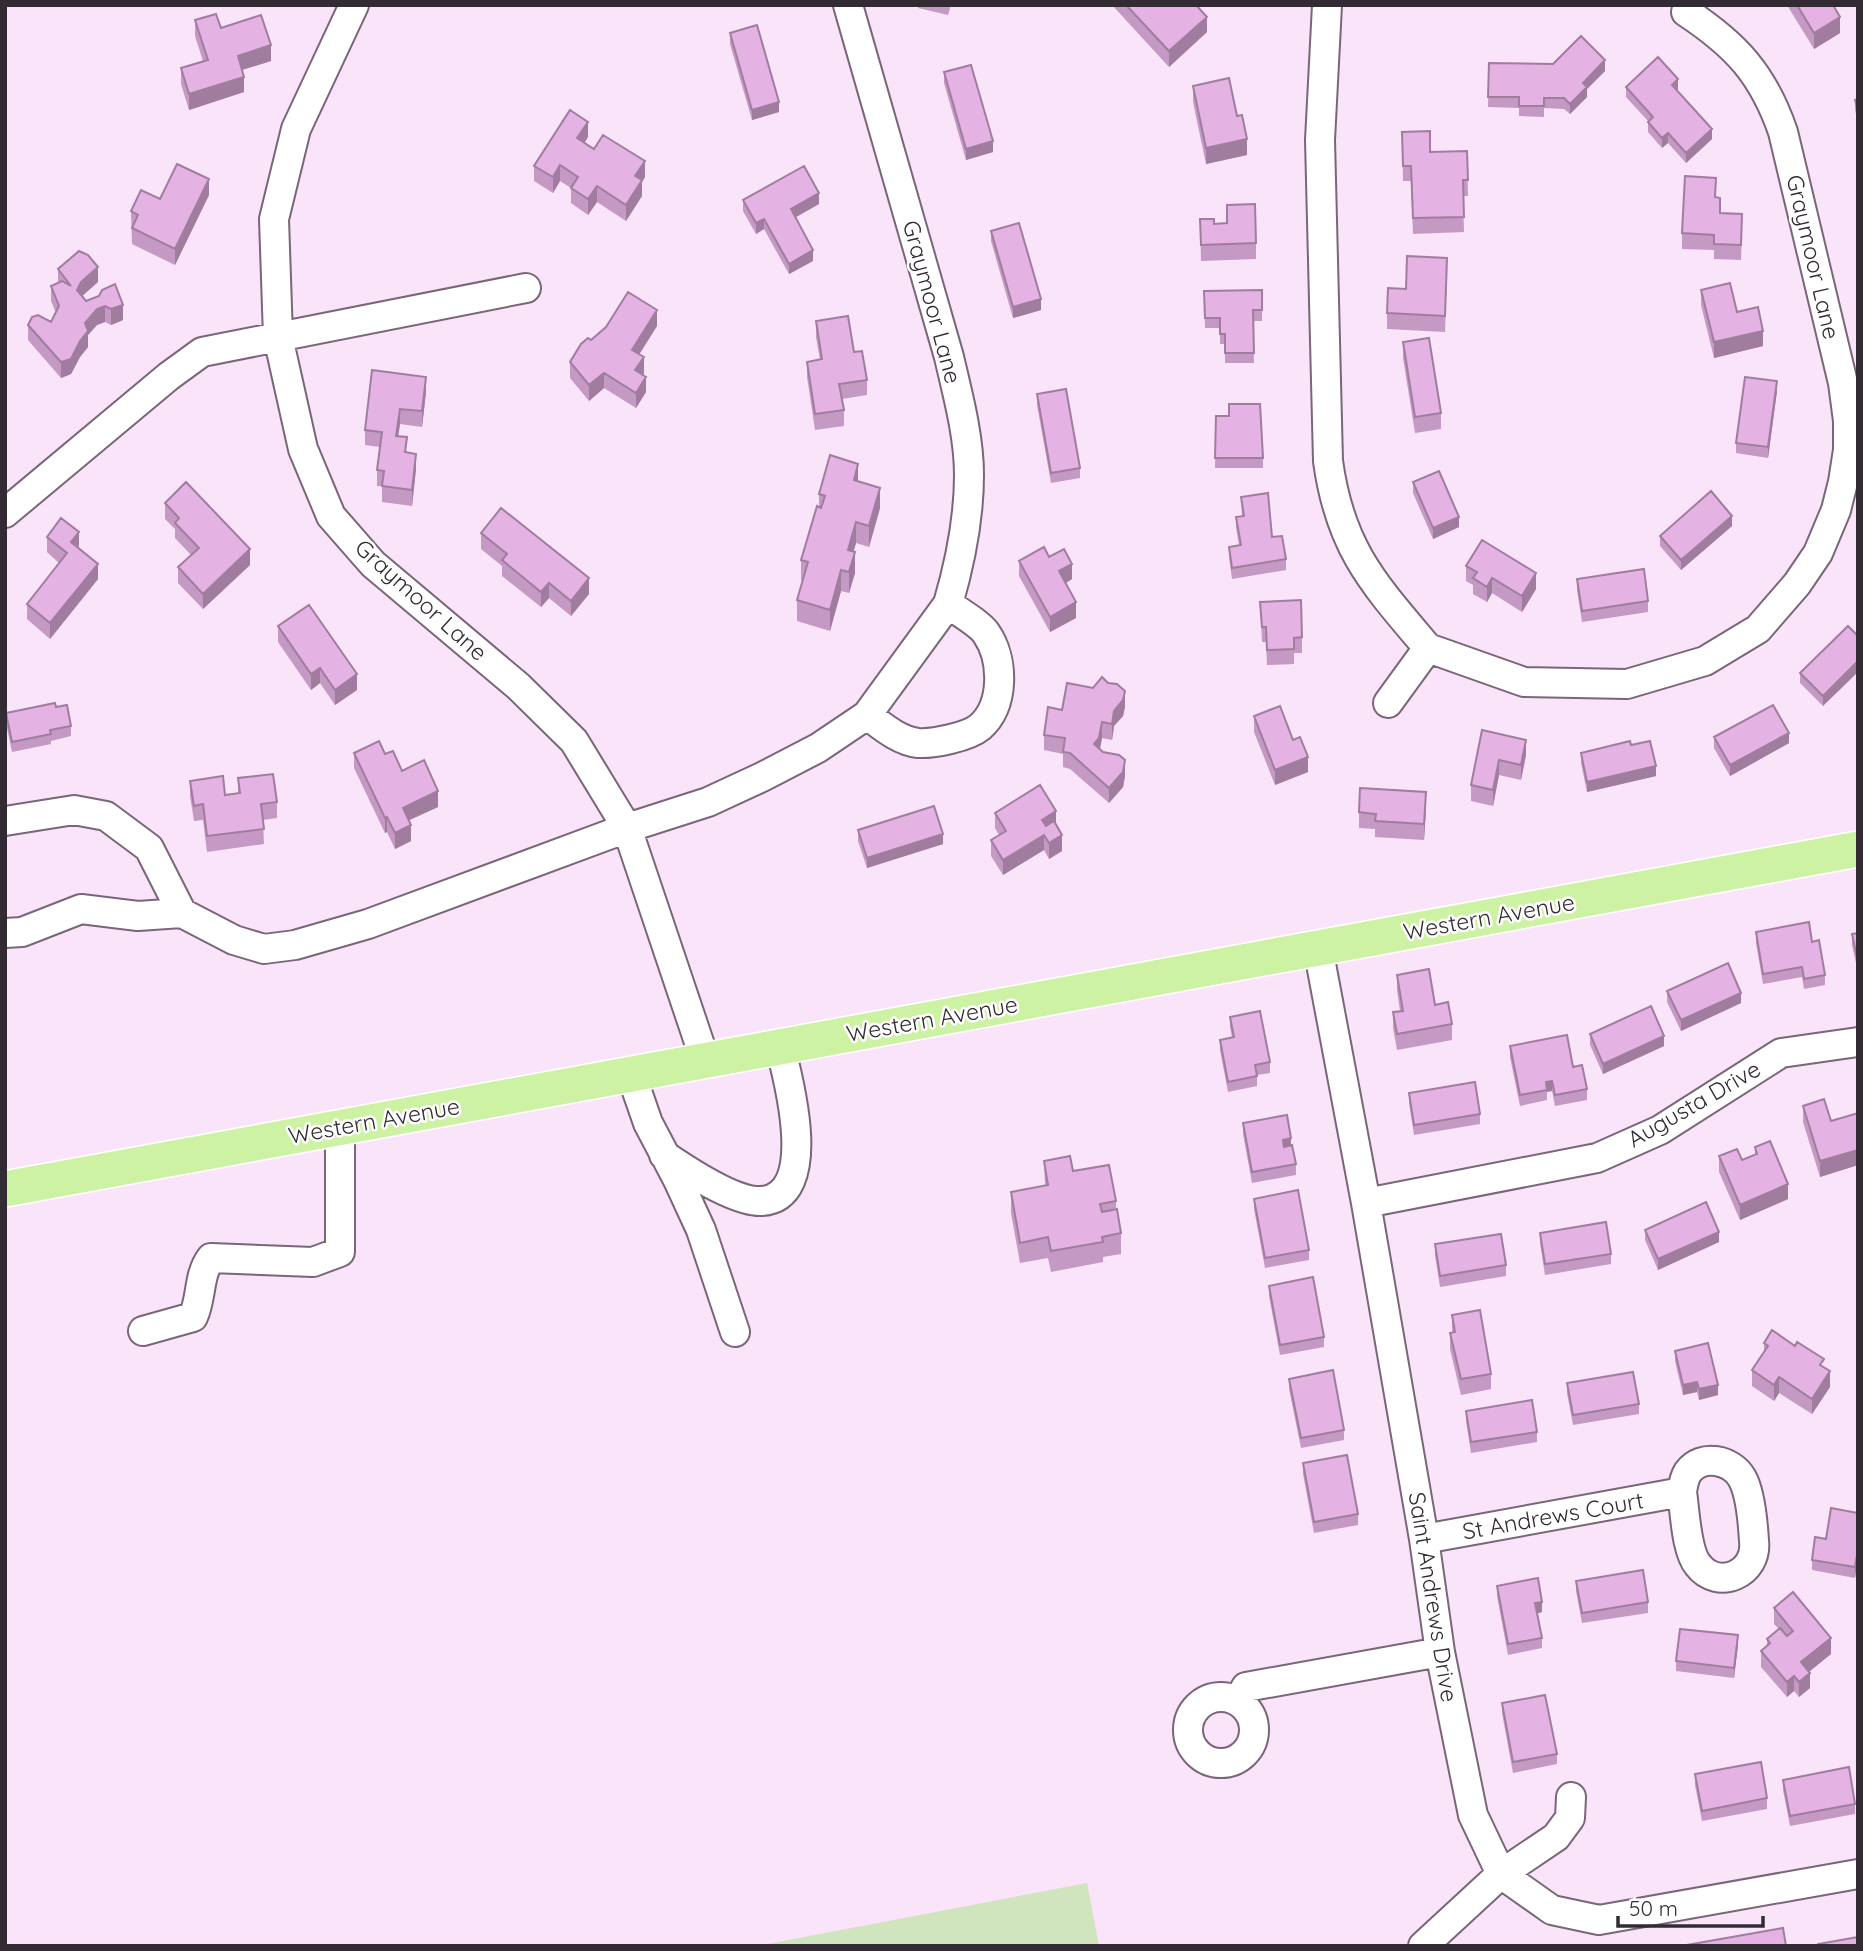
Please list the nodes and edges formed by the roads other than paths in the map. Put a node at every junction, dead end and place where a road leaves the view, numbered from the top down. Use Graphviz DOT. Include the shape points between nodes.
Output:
graph roads {
  1 [pos="354,5"];
  2 [pos="848,5"];
  3 [pos="1327,5"];
  4 [pos="1681,8"];
  5 [pos="526,288"];
  6 [pos="278,337"];
  7 [pos="5,513"];
  8 [pos="948,604"];
  9 [pos="1428,648"];
  10 [pos="1388,703"];
  11 [pos="867,715"];
  12 [pos="5,821"];
  13 [pos="627,828"];
  14 [pos="1858,849"];
  15 [pos="183,913"];
  16 [pos="5,933"];
  17 [pos="1318,948"];
  18 [pos="1858,1042"];
  19 [pos="780,1046"];
  20 [pos="705,1060"];
  21 [pos="631,1074"];
  22 [pos="340,1127"];
  23 [pos="664,1155"];
  24 [pos="5,1189"];
  25 [pos="1366,1203"];
  26 [pos="143,1331"];
  27 [pos="735,1332"];
  28 [pos="1682,1492"];
  29 [pos="1424,1539"];
  30 [pos="1440,1652"];
  31 [pos="1238,1701"];
  32 [pos="1571,1797"];
  33 [pos="1501,1874"];
  34 [pos="1858,1874"];
  35 [pos="1423,1946"];
  1 -- 6 [label="street, Graymoor Lane" via="296,128 274,219"];
  2 -- 8 [label="street, Graymoor Lane" via="962,414 969,474 957,573"];
  3 -- 9 [label="street" via="1320,140 1331,485 1359,561"];
  4 -- 9 [label="street, Graymoor Lane" via="1742,57 1769,95 1783,132 1847,400 1848,450 1836,510 1818,552 1780,606 1758,629 1705,661 1627,684 1524,682"];
  5 -- 6 [label="street"];
  6 -- 7 [label="street" via="202,352"];
  6 -- 13 [label="street, Graymoor Lane" via="303,449 331,516 373,564 518,686 574,741"];
  8 -- 11 [label="street, Graymoor Lane"];
  8 -- 11 [label="street" via="985,632 999,663 999,699 979,727 941,743 916,743 891,733"];
  9 -- 10 [label="street"];
  11 -- 13 [label="street, Graymoor Lane" via="818,748 762,777 708,802"];
  12 -- 15 [label="street" via="74,810 106,816 149,848"];
  13 -- 15 [label="street, Graymoor Lane" via="368,923 295,945 264,949 234,940"];
  13 -- 20 [label="street, Graymoor Lane"];
  14 -- 17 [label="main road, Western Avenue"];
  15 -- 16 [label="street" via="138,916 81,909 22,932"];
  17 -- 19 [label="main road, Western Avenue"];
  17 -- 25 [label="street, Saint Andrews Drive"];
  18 -- 25 [label="street, Augusta Drive" via="1781,1053 1660,1130 1597,1158"];
  19 -- 20 [label="main road, Western Avenue"];
  19 -- 23 [label="street" via="790,1085 796,1158 791,1184 782,1194 749,1200 696,1176"];
  20 -- 21 [label="main road, Western Avenue"];
  21 -- 22 [label="main road, Western Avenue"];
  21 -- 23 [label="street"];
  22 -- 24 [label="main road, Western Avenue"];
  22 -- 26 [label="street" via="340,1252 313,1262 211,1258 204,1267 192,1317"];
  23 -- 27 [label="street" via="701,1230"];
  25 -- 29 [label="street, Saint Andrews Drive"];
  28 -- 29 [label="street, St Andrews Court"];
  29 -- 30 [label="street, Saint Andrews Drive"];
  30 -- 31 [label="street" via="1246,1687"];
  30 -- 33 [label="street, Saint Andrews Drive" via="1473,1815"];
  32 -- 33 [label="street" via="1570,1818 1556,1837"];
  33 -- 34 [label="street, Saint Andrews Drive" via="1552,1910 1599,1920"];
  33 -- 35 [label="street"];
}
